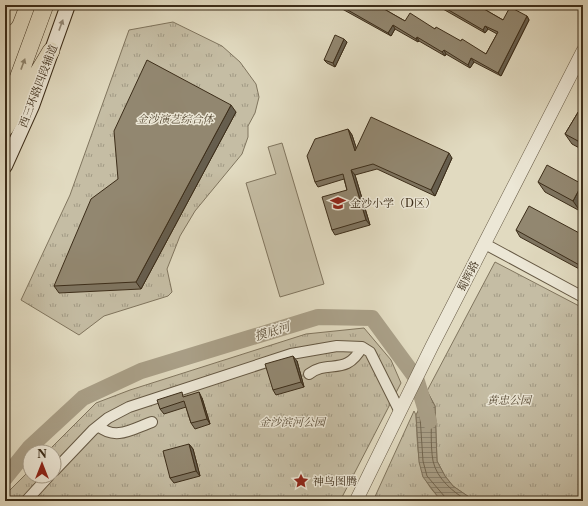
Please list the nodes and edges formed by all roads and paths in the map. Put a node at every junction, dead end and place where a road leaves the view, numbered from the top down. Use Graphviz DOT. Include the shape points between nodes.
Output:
graph roads {
  1 [pos="10,5"];
  2 [pos="45,5"];
  3 [pos="68,5"];
  4 [pos="5,18"];
  5 [pos="51,51"];
  6 [pos="583,51"];
  7 [pos="5,114"];
  8 [pos="5,128"];
  9 [pos="5,166"];
  10 [pos="484,244"];
  11 [pos="583,297"];
  12 [pos="362,347"];
  13 [pos="309,374"];
  14 [pos="400,412"];
  15 [pos="152,422"];
  16 [pos="98,426"];
  17 [pos="62,462"];
  18 [pos="42,484"];
  19 [pos="26,501"];
  20 [pos="356,501"];
  1 -- 4 [label="highway"];
  7 -- 2 [label="highway, one-way"];
  5 -- 3 [label="main road, 西三环路四段辅道, one-way"];
  5 -- 8 [label="highway"];
  5 -- 9 [label="main road, 西三环路四段辅道" via="32,106"];
  6 -- 10 [label="street, 蜀辉路"];
  10 -- 11 [label="street"];
  10 -- 14 [label="street, 蜀辉路"];
  12 -- 13 [label="street" via="352,361 343,366 314,370"];
  12 -- 14 [label="street" via="370,352"];
  12 -- 16 [label="street" via="337,346 291,354 129,407"];
  14 -- 20 [label="street, 蜀辉路"];
  15 -- 16 [label="street" via="119,434 110,434"];
  16 -- 17 [label="street"];
  18 -- 19 [label="street"];
}
